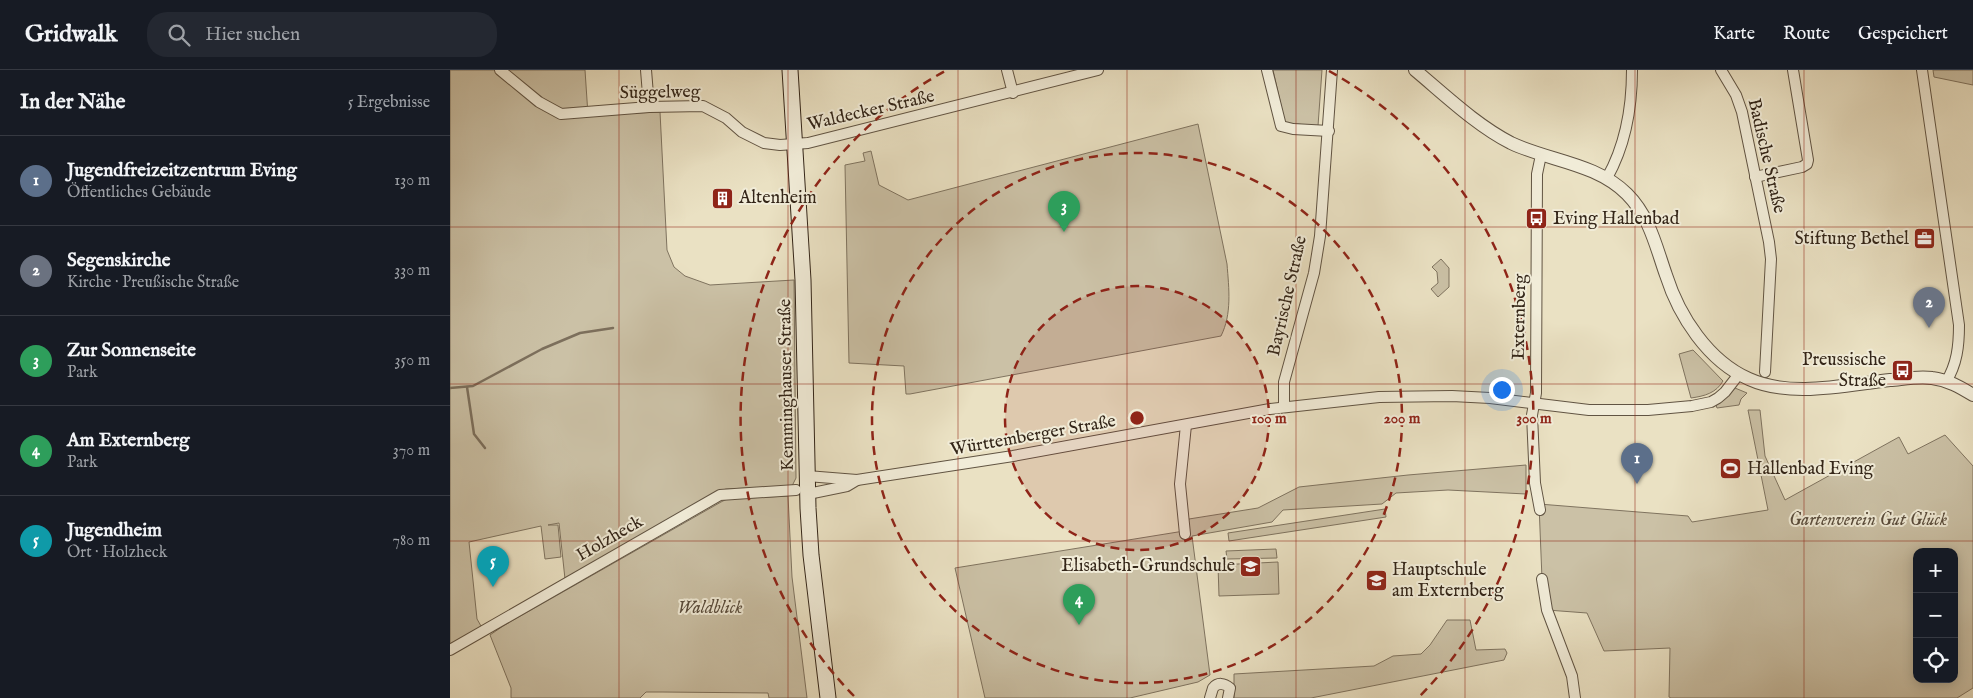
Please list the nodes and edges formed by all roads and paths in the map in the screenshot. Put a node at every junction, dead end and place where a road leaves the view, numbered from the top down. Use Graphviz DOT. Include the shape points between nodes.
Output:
graph roads {
  1 [pos="500,70"];
  2 [pos="646,70"];
  3 [pos="790,70"];
  4 [pos="1007,70"];
  5 [pos="1098,70"];
  6 [pos="1267,70"];
  7 [pos="1332,70"];
  8 [pos="1415,70"];
  9 [pos="1632,70"];
  10 [pos="1721,70"];
  11 [pos="1793,70"];
  12 [pos="1922,70"];
  13 [pos="1013,92"];
  14 [pos="649,107"];
  15 [pos="1329,131"];
  16 [pos="796,144"];
  17 [pos="1540,155"];
  18 [pos="1755,177"];
  19 [pos="1607,178"];
  20 [pos="1765,372"];
  21 [pos="1739,374"];
  22 [pos="1946,382"];
  23 [pos="1973,396"];
  24 [pos="1534,402"];
  25 [pos="1284,407"];
  26 [pos="1186,425"];
  27 [pos="807,476"];
  28 [pos="857,480"];
  29 [pos="802,492"];
  30 [pos="1540,510"];
  31 [pos="1185,534"];
  32 [pos="1542,579"];
  33 [pos="450,650"];
  34 [pos="828,698"];
  35 [pos="1210,698"];
  36 [pos="1228,698"];
  37 [pos="1576,698"];
  1 -- 14 [label="street, Süggelweg" via="539,102 561,114"];
  2 -- 14 [label="street"];
  3 -- 16 [label="main road, Kemminghauser Straße"];
  4 -- 13 [label="street"];
  5 -- 13 [label="street, Waldecker Straße"];
  6 -- 15 [label="street" via="1281,126"];
  7 -- 15 [label="street, Bayrische Straße"];
  8 -- 17 [label="street" via="1491,132"];
  9 -- 19 [label="street" via="1630,106 1622,142"];
  10 -- 18 [label="street, Badische Straße" via="1736,94 1742,112"];
  11 -- 18 [label="street" via="1807,164"];
  12 -- 22 [label="street" via="1959,325 1956,357"];
  13 -- 16 [label="street, Waldecker Straße"];
  14 -- 16 [label="street, Süggelweg" via="703,106 764,143"];
  15 -- 25 [label="street, Bayrische Straße" via="1320,236 1305,310 1284,382"];
  16 -- 27 [label="main road, Kemminghauser Straße"];
  17 -- 19 [label="street"];
  17 -- 24 [label="street, Externberg" via="1537,174"];
  18 -- 20 [label="street, Badische Straße" via="1771,259"];
  19 -- 21 [label="street" via="1627,194 1644,216 1672,292 1696,335"];
  21 -- 22 [label="street" via="1782,389 1903,379 1930,378"];
  21 -- 24 [label="street, Württemberger Straße" via="1718,398 1692,406 1589,410"];
  22 -- 23 [label="street"];
  24 -- 25 [label="street, Württemberger Straße" via="1452,396 1379,397"];
  24 -- 30 [label="street, Externberg" via="1535,483"];
  25 -- 26 [label="street, Württemberger Straße"];
  26 -- 28 [label="street, Württemberger Straße" via="946,468"];
  26 -- 31 [label="street" via="1180,484"];
  27 -- 28 [label="street, Württemberger Straße"];
  27 -- 29 [label="main road, Kemminghauser Straße"];
  28 -- 29 [label="street, Württemberger Straße" via="847,486"];
  29 -- 33 [label="street, Holzheck" via="720,495"];
  29 -- 34 [label="main road, Kemminghauser Straße"];
  32 -- 37 [label="street" via="1547,610 1572,676"];
  35 -- 36 [label="street" via="1213,688 1220,683 1230,688"];
}
